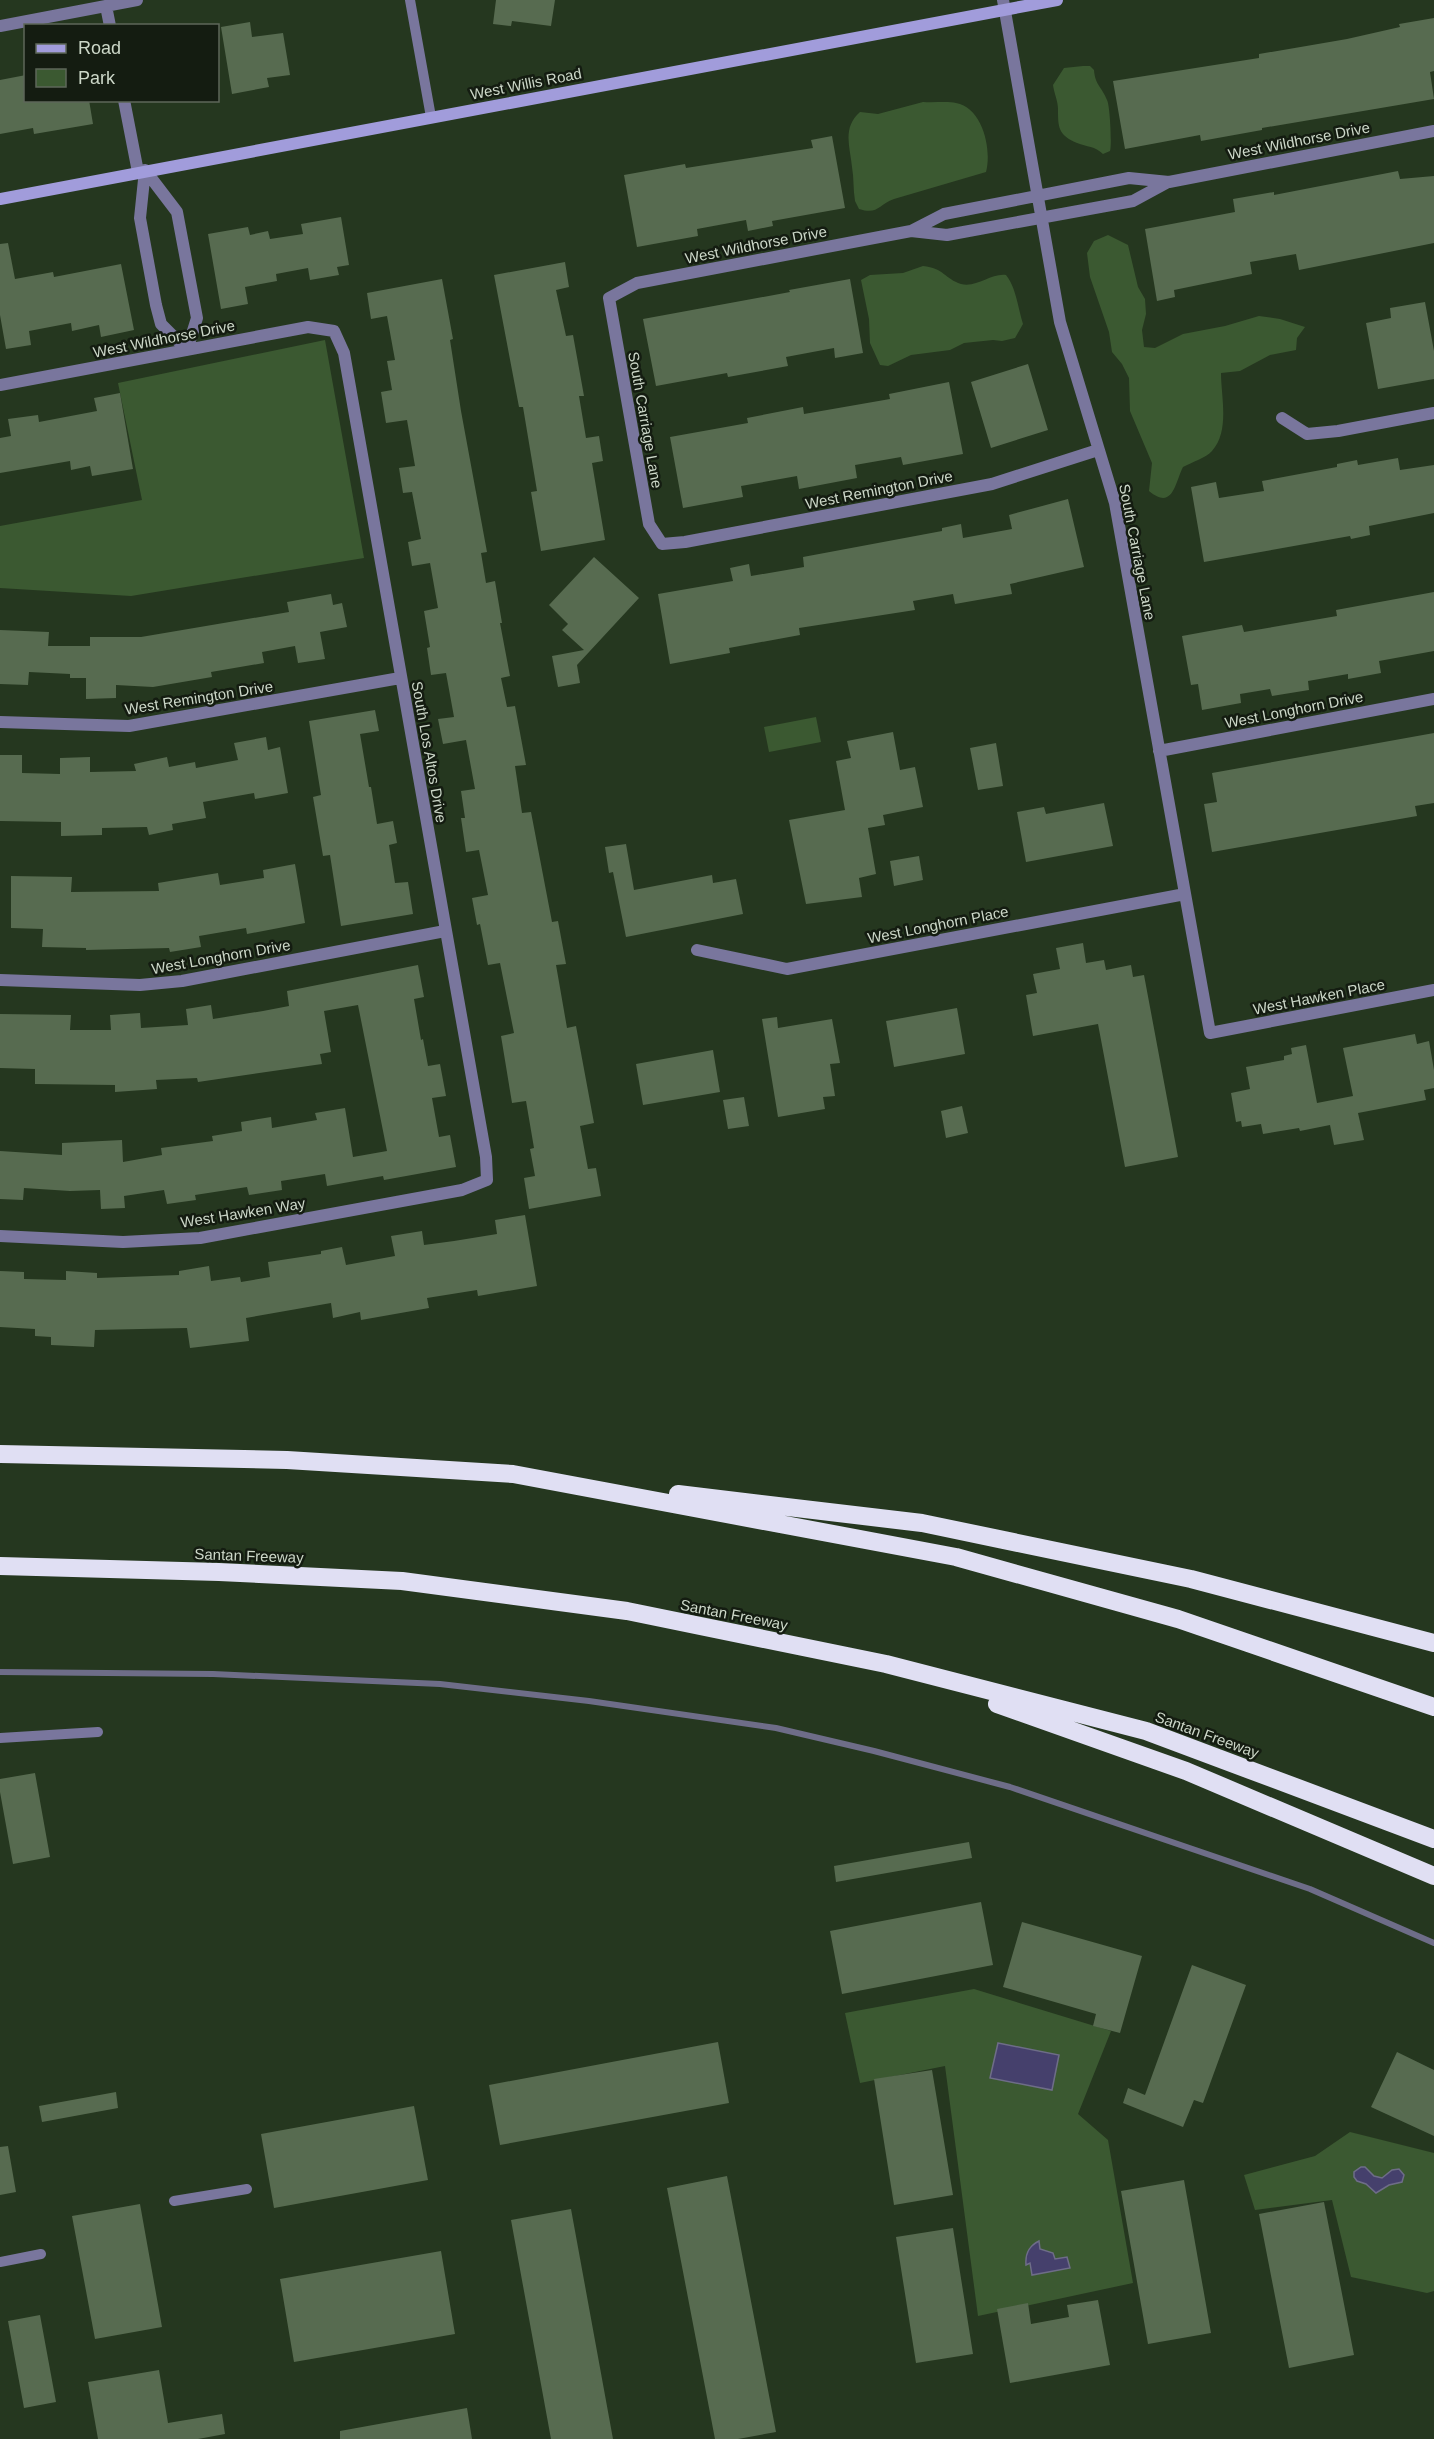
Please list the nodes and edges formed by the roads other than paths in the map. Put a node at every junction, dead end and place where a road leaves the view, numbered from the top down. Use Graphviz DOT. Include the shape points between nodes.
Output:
graph roads {
  1 [pos="137,0"];
  2 [pos="410,0"];
  3 [pos="1057,0"];
  4 [pos="1004,5"];
  5 [pos="106,6"];
  6 [pos="110,24"];
  7 [pos="0,26"];
  8 [pos="125,102"];
  9 [pos="431,117"];
  10 [pos="1434,131"];
  11 [pos="142,171"];
  12 [pos="1169,182"];
  13 [pos="1037,197"];
  14 [pos="0,199"];
  15 [pos="1040,217"];
  16 [pos="911,231"];
  17 [pos="609,298"];
  18 [pos="334,331"];
  19 [pos="187,350"];
  20 [pos="0,385"];
  21 [pos="1434,412"];
  22 [pos="1281,418"];
  23 [pos="1098,450"];
  24 [pos="662,544"];
  25 [pos="400,678"];
  26 [pos="1434,699"];
  27 [pos="0,722"];
  28 [pos="1160,751"];
  29 [pos="1185,894"];
  30 [pos="446,932"];
  31 [pos="697,950"];
  32 [pos="0,980"];
  33 [pos="1434,990"];
  34 [pos="1210,1033"];
  35 [pos="487,1180"];
  36 [pos="0,1236"];
  37 [pos="0,1455"];
  38 [pos="513,1474"];
  39 [pos="0,1566"];
  40 [pos="1434,1643"];
  41 [pos="886,1664"];
  42 [pos="1434,1707"];
  43 [pos="98,1732"];
  44 [pos="0,1738"];
  45 [pos="1434,1839"];
  46 [pos="1434,1876"];
  47 [pos="247,2189"];
  48 [pos="174,2201"];
  49 [pos="41,2254"];
  50 [pos="0,2262"];
  1 -- 5 [label="street"];
  2 -- 9 [label="lane"];
  3 -- 4 [label="street, West Willis Road"];
  4 -- 9 [label="street, West Willis Road"];
  4 -- 13 [label="street, South Carriage Lane"];
  5 -- 6 [label="street"];
  5 -- 7 [label="street"];
  8 -- 11 [label="street"];
  9 -- 11 [label="street, West Willis Road"];
  10 -- 12 [label="street, West Wildhorse Drive"];
  11 -- 14 [label="street, West Willis Road"];
  11 -- 19 [label="street" via="140,218 158,315 161,324"];
  11 -- 19 [label="street" via="177,212 197,318"];
  12 -- 13 [label="street, West Wildhorse Drive" via="1128,178"];
  12 -- 15 [label="street, West Wildhorse Drive" via="1133,201"];
  13 -- 15 [label="street, South Carriage Lane"];
  13 -- 16 [label="street, West Wildhorse Drive" via="944,214"];
  15 -- 16 [label="street, West Wildhorse Drive" via="946,235"];
  15 -- 23 [label="street, South Carriage Lane" via="1059,322"];
  16 -- 17 [label="street, West Wildhorse Drive" via="637,283"];
  17 -- 24 [label="street, South Carriage Lane" via="649,524"];
  18 -- 19 [label="street, West Wildhorse Drive" via="308,327"];
  18 -- 25 [label="street, South Los Altos Drive" via="344,353"];
  19 -- 20 [label="street, West Wildhorse Drive"];
  21 -- 22 [label="street" via="1307,434"];
  23 -- 24 [label="street, West Remington Drive" via="992,484"];
  23 -- 28 [label="street, South Carriage Lane" via="1115,502"];
  25 -- 27 [label="street, West Remington Drive" via="129,726"];
  25 -- 30 [label="street, South Los Altos Drive"];
  26 -- 28 [label="street, West Longhorn Drive"];
  28 -- 29 [label="street, South Carriage Lane"];
  29 -- 31 [label="street, West Longhorn Place" via="787,969"];
  29 -- 34 [label="street, South Carriage Lane"];
  30 -- 32 [label="street, West Longhorn Drive" via="182,981 140,985"];
  30 -- 35 [label="street, South Los Altos Drive"];
  33 -- 34 [label="street, West Hawken Place"];
  35 -- 36 [label="street, West Hawken Way" via="462,1190 200,1238 123,1242"];
  37 -- 38 [label="highway" via="287,1460"];
  38 -- 40 [label="highway" via="922,1523 1191,1579"];
  38 -- 42 [label="highway" via="956,1557 1178,1619"];
  39 -- 41 [label="highway, Santan Freeway" via="402,1581 627,1611"];
  41 -- 45 [label="highway, Santan Freeway" via="1146,1731"];
  41 -- 46 [label="highway" via="1186,1771"];
  43 -- 44 [label="lane"];
  47 -- 48 [label="lane"];
  49 -- 50 [label="lane"];
}
